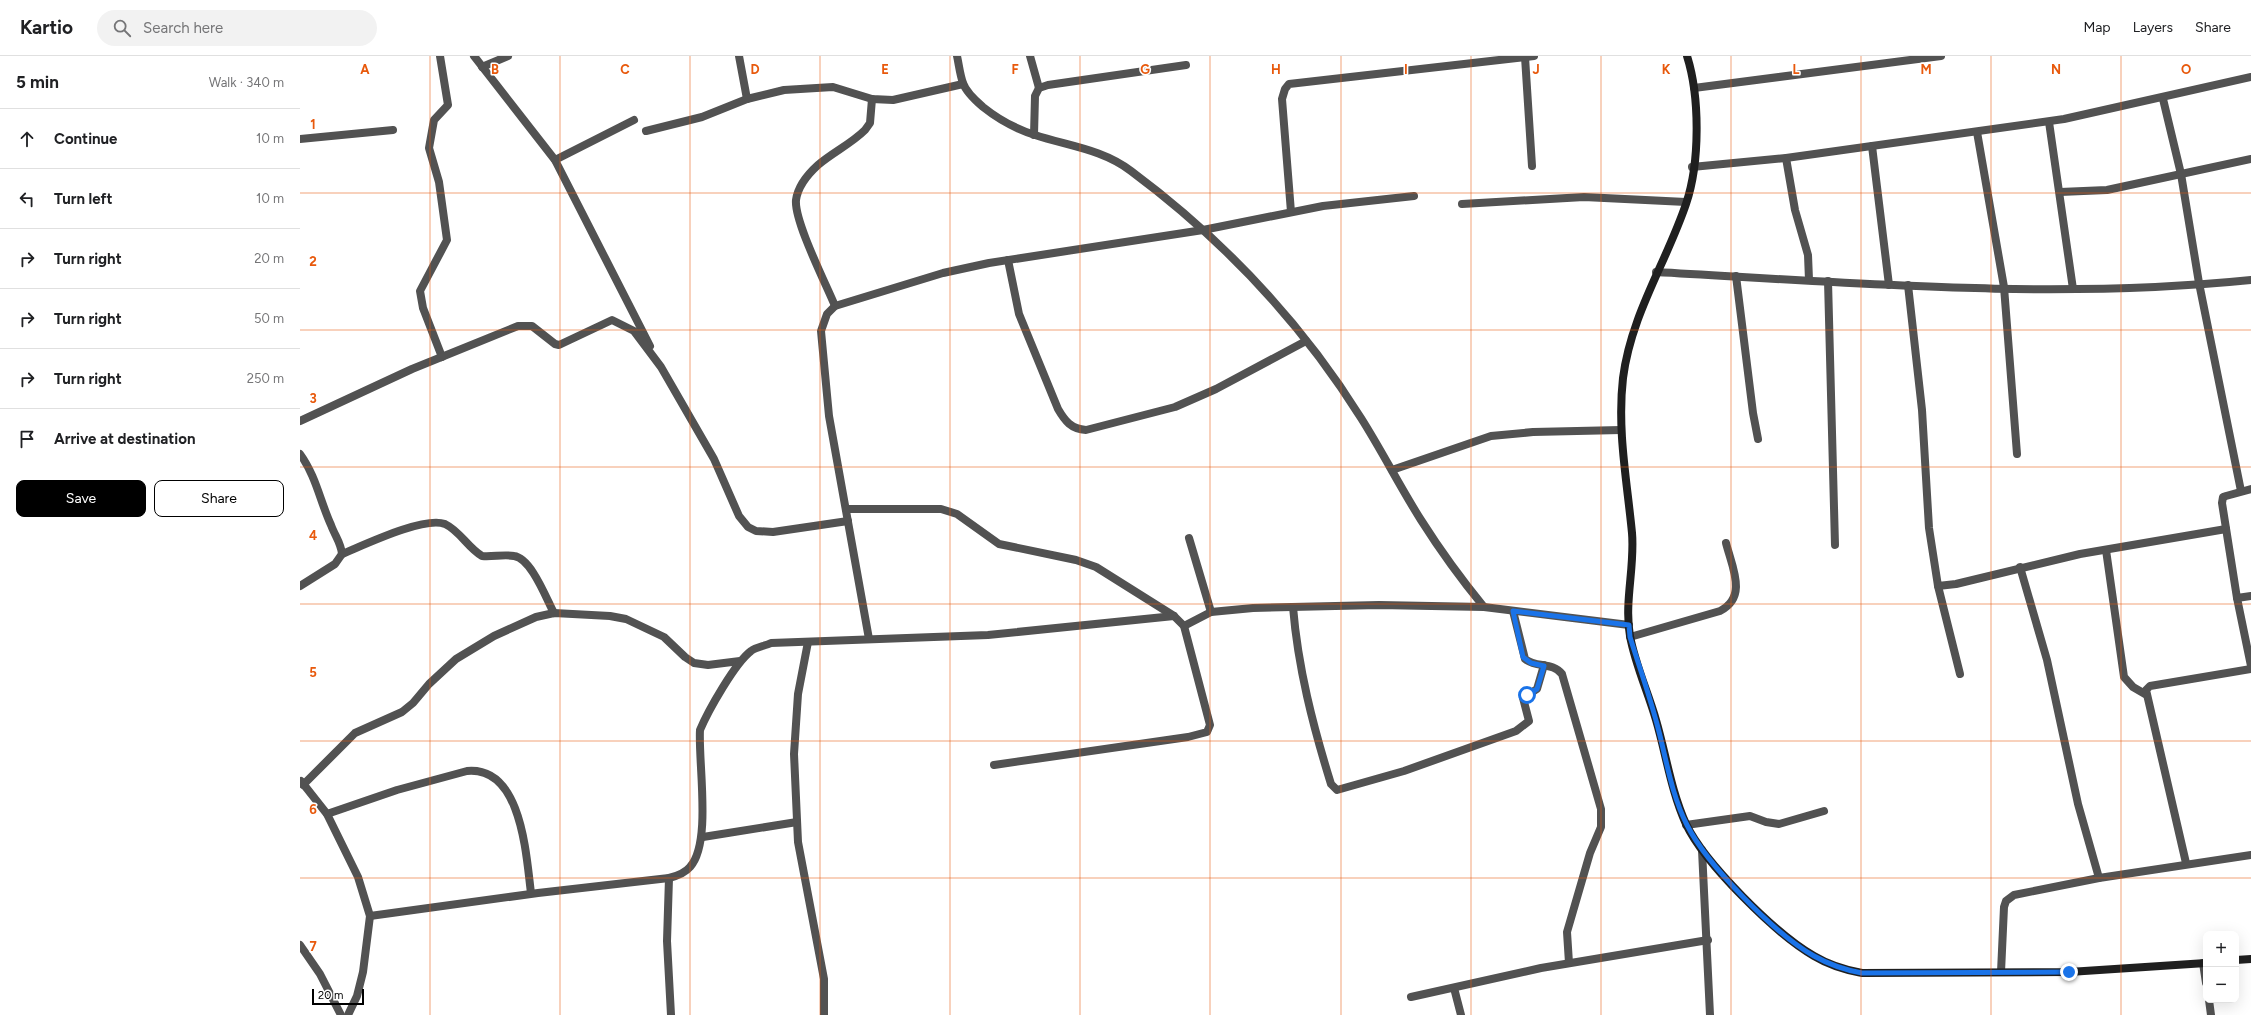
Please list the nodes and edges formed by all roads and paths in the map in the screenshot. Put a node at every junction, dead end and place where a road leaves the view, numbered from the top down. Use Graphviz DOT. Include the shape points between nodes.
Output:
graph roads {
  1 [pos="440,56"];
  2 [pos="474,56"];
  3 [pos="508,56"];
  4 [pos="739,56"];
  5 [pos="957,56"];
  6 [pos="1030,56"];
  7 [pos="1534,56"];
  8 [pos="1687,56"];
  9 [pos="1942,56"];
  10 [pos="1525,57"];
  11 [pos="1929,57"];
  12 [pos="1186,65"];
  13 [pos="482,67"];
  14 [pos="2251,77"];
  15 [pos="963,84"];
  16 [pos="1039,88"];
  17 [pos="1694,88"];
  18 [pos="747,99"];
  19 [pos="872,99"];
  20 [pos="2162,99"];
  21 [pos="634,120"];
  22 [pos="2049,122"];
  23 [pos="393,130"];
  24 [pos="646,131"];
  25 [pos="1977,132"];
  26 [pos="1034,135"];
  27 [pos="300,139"];
  28 [pos="1872,146"];
  29 [pos="1786,158"];
  30 [pos="2251,159"];
  31 [pos="555,160"];
  32 [pos="1532,166"];
  33 [pos="1692,167"];
  34 [pos="2182,174"];
  35 [pos="2060,192"];
  36 [pos="1414,196"];
  37 [pos="1686,202"];
  38 [pos="1462,204"];
  39 [pos="1291,212"];
  40 [pos="1203,230"];
  41 [pos="1008,260"];
  42 [pos="1656,272"];
  43 [pos="1736,276"];
  44 [pos="1809,280"];
  45 [pos="2251,280"];
  46 [pos="1828,281"];
  47 [pos="2199,283"];
  48 [pos="1889,285"];
  49 [pos="1908,285"];
  50 [pos="2004,288"];
  51 [pos="2072,289"];
  52 [pos="835,306"];
  53 [pos="1306,341"];
  54 [pos="442,357"];
  55 [pos="661,367"];
  56 [pos="300,421"];
  57 [pos="1621,430"];
  58 [pos="1758,439"];
  59 [pos="300,454"];
  60 [pos="2017,454"];
  61 [pos="1392,470"];
  62 [pos="2251,489"];
  63 [pos="2241,491"];
  64 [pos="846,509"];
  65 [pos="848,521"];
  66 [pos="2226,529"];
  67 [pos="1188,538"];
  68 [pos="1726,543"];
  69 [pos="1835,545"];
  70 [pos="2106,550"];
  71 [pos="342,554"];
  72 [pos="2020,567"];
  73 [pos="300,586"];
  74 [pos="1938,586"];
  75 [pos="2251,596"];
  76 [pos="2236,598"];
  77 [pos="1293,607"];
  78 [pos="1484,607"];
  79 [pos="1513,611"];
  80 [pos="1211,612"];
  81 [pos="554,613"];
  82 [pos="1174,616"];
  83 [pos="1629,625"];
  84 [pos="1184,626"];
  85 [pos="1630,637"];
  86 [pos="869,639"];
  87 [pos="808,642"];
  88 [pos="740,661"];
  89 [pos="1544,666"];
  90 [pos="2251,666"];
  91 [pos="2251,669"];
  92 [pos="1960,674"];
  93 [pos="2145,694"];
  94 [pos="994,765"];
  95 [pos="302,783"];
  96 [pos="1824,811"];
  97 [pos="327,814"];
  98 [pos="797,822"];
  99 [pos="1686,825"];
  100 [pos="703,837"];
  101 [pos="1702,850"];
  102 [pos="2251,855"];
  103 [pos="2186,864"];
  104 [pos="669,878"];
  105 [pos="2099,878"];
  106 [pos="531,894"];
  107 [pos="370,916"];
  108 [pos="1708,940"];
  109 [pos="300,945"];
  110 [pos="2251,959"];
  111 [pos="2239,960"];
  112 [pos="1569,963"];
  113 [pos="2203,963"];
  114 [pos="2001,972"];
  115 [pos="1454,988"];
  116 [pos="1411,997"];
  117 [pos="2209,1003"];
  118 [pos="341,1015"];
  119 [pos="348,1015"];
  120 [pos="671,1015"];
  121 [pos="824,1015"];
  122 [pos="1461,1015"];
  123 [pos="1710,1015"];
  124 [pos="2211,1015"];
  1 -- 54 [label="street" via="448,105 434,120 429,148 439,182 447,240 420,291 423,308"];
  2 -- 13 [label="street"];
  3 -- 13 [label="street"];
  4 -- 18 [label="street"];
  5 -- 15 [label="street"];
  6 -- 16 [label="street"];
  7 -- 10 [label="street"];
  8 -- 17 [label="main road"];
  9 -- 11 [label="street"];
  10 -- 32 [label="street"];
  10 -- 39 [label="street" via="1289,84 1282,99"];
  11 -- 17 [label="street"];
  12 -- 16 [label="street"];
  13 -- 31 [label="street"];
  14 -- 20 [label="street"];
  15 -- 19 [label="street" via="893,100"];
  15 -- 26 [label="street" via="976,102 992,114"];
  16 -- 26 [label="street" via="1035,96"];
  17 -- 33 [label="main road" via="1696,121"];
  18 -- 19 [label="street" via="784,90 833,87"];
  18 -- 24 [label="street" via="702,117"];
  19 -- 52 [label="street" via="870,123 865,130 819,165 804,180 796,200 796,209 808,244"];
  20 -- 22 [label="street"];
  20 -- 34 [label="street"];
  21 -- 31 [label="street"];
  22 -- 25 [label="street"];
  22 -- 35 [label="street"];
  23 -- 27 [label="street"];
  25 -- 28 [label="street"];
  25 -- 50 [label="street"];
  26 -- 40 [label="street" via="1088,149 1111,158"];
  28 -- 29 [label="street"];
  28 -- 48 [label="street"];
  29 -- 33 [label="street"];
  29 -- 44 [label="street" via="1795,210 1808,254"];
  30 -- 34 [label="street"];
  31 -- 55 [label="street"];
  33 -- 37 [label="main road"];
  34 -- 35 [label="street" via="2107,190"];
  34 -- 47 [label="street"];
  35 -- 51 [label="street"];
  36 -- 39 [label="street"];
  37 -- 38 [label="street" via="1584,197"];
  37 -- 42 [label="main road"];
  39 -- 40 [label="street"];
  40 -- 41 [label="street"];
  40 -- 53 [label="street" via="1267,293"];
  41 -- 52 [label="street" via="943,273"];
  41 -- 53 [label="street" via="1022,321 1058,409 1066,423 1077,429 1086,430 1175,406 1216,389"];
  42 -- 43 [label="street"];
  42 -- 57 [label="main road" via="1628,351 1623,378"];
  43 -- 44 [label="street"];
  43 -- 58 [label="street"];
  44 -- 46 [label="street"];
  45 -- 47 [label="street"];
  46 -- 48 [label="street"];
  46 -- 69 [label="street"];
  47 -- 51 [label="street" via="2126,289"];
  47 -- 63 [label="street"];
  48 -- 49 [label="street"];
  49 -- 50 [label="street"];
  49 -- 74 [label="street" via="1922,410 1929,528"];
  50 -- 51 [label="street"];
  50 -- 60 [label="street"];
  52 -- 64 [label="street" via="827,314 822,331 829,416"];
  53 -- 61 [label="street" via="1361,417"];
  54 -- 55 [label="street" via="518,326 532,326 559,345 612,320 634,331"];
  54 -- 56 [label="street"];
  55 -- 65 [label="street" via="714,459 739,516 748,527 756,531 773,532"];
  57 -- 61 [label="street" via="1533,432 1491,436"];
  57 -- 83 [label="main road" via="1632,536"];
  59 -- 71 [label="street" via="314,475 331,526 341,545"];
  61 -- 78 [label="street" via="1421,520 1461,579"];
  62 -- 63 [label="street"];
  63 -- 66 [label="street" via="2222,500"];
  64 -- 65 [label="street"];
  64 -- 82 [label="street" via="941,509 957,514 999,544 1076,560 1096,567"];
  65 -- 86 [label="street"];
  66 -- 70 [label="street"];
  66 -- 76 [label="street"];
  67 -- 80 [label="street"];
  68 -- 85 [label="street" via="1736,582 1736,597 1729,606 1720,611"];
  70 -- 72 [label="street"];
  70 -- 93 [label="street" via="2124,677 2133,687"];
  71 -- 73 [label="street" via="335,564"];
  71 -- 81 [label="street" via="394,532 431,522 445,524 482,556 514,556 523,559 530,567"];
  72 -- 74 [label="street" via="1956,584"];
  72 -- 105 [label="street" via="2047,660 2078,804"];
  74 -- 92 [label="street"];
  75 -- 76 [label="street"];
  76 -- 90 [label="street"];
  77 -- 78 [label="street"];
  77 -- 80 [label="street"];
  77 -- 89 [label="street" via="1297,651 1310,715 1330,784 1337,790 1404,771 1510,734 1524,726 1528,721 1523,698 1536,690"];
  78 -- 79 [label="street"];
  79 -- 83 [label="street"];
  79 -- 89 [label="street" via="1523,657 1531,663"];
  80 -- 84 [label="street"];
  81 -- 88 [label="street" via="626,619 664,637 685,657 701,665"];
  81 -- 95 [label="street" via="520,623 456,659 402,712 355,733"];
  82 -- 84 [label="street"];
  82 -- 86 [label="street" via="988,635"];
  83 -- 85 [label="main road"];
  84 -- 94 [label="street" via="1210,725 1207,732 1188,737"];
  85 -- 99 [label="main road" via="1657,723 1674,793"];
  86 -- 87 [label="street"];
  87 -- 88 [label="street" via="771,643 751,650"];
  87 -- 98 [label="street" via="798,694 794,754"];
  88 -- 100 [label="street" via="700,730"];
  89 -- 112 [label="street" via="1557,668 1562,674 1602,818 1567,932"];
  91 -- 93 [label="street" via="2150,686"];
  93 -- 103 [label="street"];
  95 -- 97 [label="street"];
  96 -- 99 [label="street" via="1779,824 1750,816"];
  97 -- 106 [label="street" via="397,790 466,771 485,772 500,782 510,797 522,831"];
  97 -- 107 [label="street" via="358,877"];
  98 -- 100 [label="street"];
  98 -- 121 [label="street" via="798,842 824,979"];
  99 -- 101 [label="main road"];
  100 -- 104 [label="street" via="691,866"];
  101 -- 108 [label="street"];
  101 -- 114 [label="main road" via="1782,934 1814,956 1840,969 1862,973"];
  102 -- 103 [label="street"];
  103 -- 105 [label="street"];
  104 -- 106 [label="street"];
  104 -- 120 [label="street" via="667,941"];
  105 -- 114 [label="street" via="2010,897 2004,907"];
  106 -- 107 [label="street"];
  107 -- 119 [label="street" via="363,972 357,996"];
  108 -- 112 [label="street"];
  108 -- 123 [label="street"];
  109 -- 118 [label="street" via="320,974"];
  110 -- 111 [label="main road"];
  112 -- 115 [label="street"];
  113 -- 114 [label="main road" via="2069,972"];
  115 -- 116 [label="street"];
  115 -- 122 [label="street"];
  117 -- 124 [label="street"];
}
